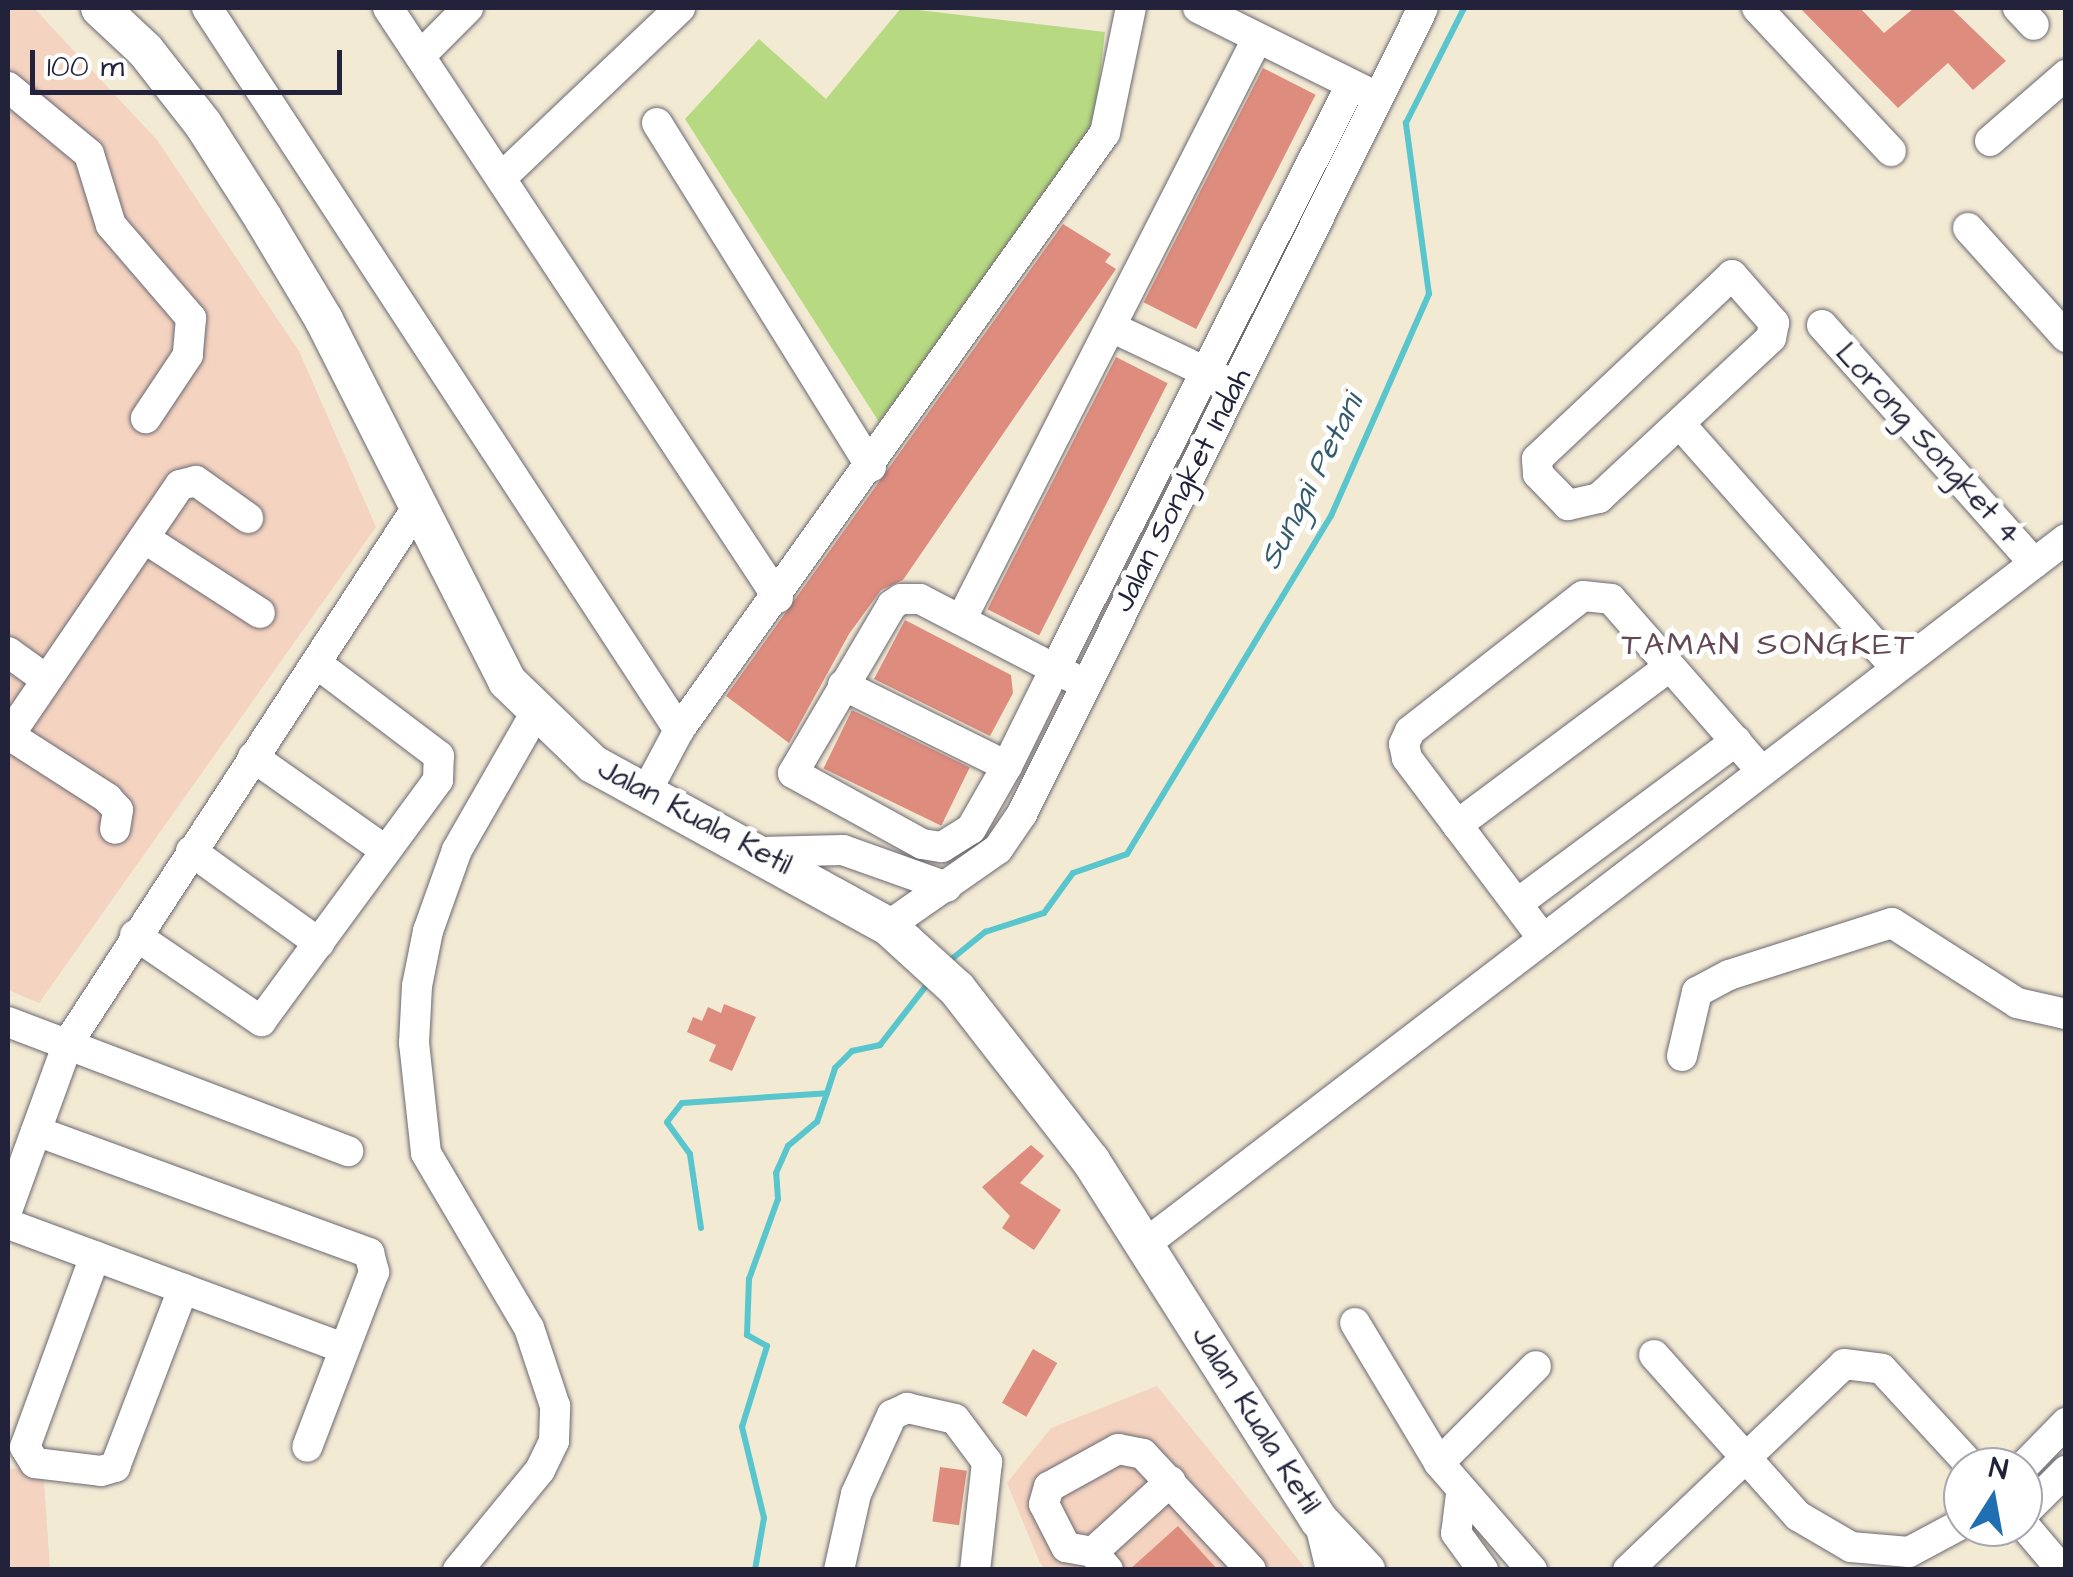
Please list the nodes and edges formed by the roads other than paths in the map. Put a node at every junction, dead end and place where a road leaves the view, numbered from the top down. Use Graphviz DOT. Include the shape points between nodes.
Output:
graph roads {
  1 [pos="100,8"];
  2 [pos="208,8"];
  3 [pos="388,8"];
  4 [pos="468,8"];
  5 [pos="680,8"];
  6 [pos="1132,8"];
  7 [pos="1198,8"];
  8 [pos="1756,8"];
  9 [pos="1418,9"];
  10 [pos="1257,39"];
  11 [pos="420,56"];
  12 [pos="2066,75"];
  13 [pos="8,87"];
  14 [pos="1365,91"];
  15 [pos="657,123"];
  16 [pos="1990,141"];
  17 [pos="1891,150"];
  18 [pos="500,178"];
  19 [pos="1968,228"];
  20 [pos="1822,325"];
  21 [pos="1110,327"];
  22 [pos="2066,338"];
  23 [pos="1206,372"];
  24 [pos="1234,386"];
  25 [pos="146,418"];
  26 [pos="1680,424"];
  27 [pos="871,467"];
  28 [pos="420,504"];
  29 [pos="248,518"];
  30 [pos="144,538"];
  31 [pos="2066,540"];
  32 [pos="2034,563"];
  33 [pos="778,598"];
  34 [pos="260,613"];
  35 [pos="961,620"];
  36 [pos="8,652"];
  37 [pos="316,662"];
  38 [pos="1669,668"];
  39 [pos="1896,668"];
  40 [pos="1056,669"];
  41 [pos="44,678"];
  42 [pos="1085,684"];
  43 [pos="844,685"];
  44 [pos="536,714"];
  45 [pos="679,730"];
  46 [pos="8,736"];
  47 [pos="1736,741"];
  48 [pos="254,757"];
  49 [pos="1007,766"];
  50 [pos="1760,769"];
  51 [pos="646,794"];
  52 [pos="1456,825"];
  53 [pos="115,829"];
  54 [pos="385,850"];
  55 [pos="190,851"];
  56 [pos="761,852"];
  57 [pos="947,887"];
  58 [pos="1518,903"];
  59 [pos="134,935"];
  60 [pos="1542,936"];
  61 [pos="902,938"];
  62 [pos="319,942"];
  63 [pos="2066,1014"];
  64 [pos="8,1022"];
  65 [pos="68,1043"];
  66 [pos="1682,1056"];
  67 [pos="36,1131"];
  68 [pos="348,1151"];
  69 [pos="8,1206"];
  70 [pos="8,1224"];
  71 [pos="1145,1244"];
  72 [pos="95,1256"];
  73 [pos="183,1289"];
  74 [pos="1355,1323"];
  75 [pos="344,1348"];
  76 [pos="1654,1355"];
  77 [pos="1536,1366"];
  78 [pos="2066,1424"];
  79 [pos="307,1447"];
  80 [pos="1954,1447"];
  81 [pos="2043,1448"];
  82 [pos="1743,1457"];
  83 [pos="1439,1464"];
  84 [pos="2066,1471"];
  85 [pos="1171,1481"];
  86 [pos="1462,1494"];
  87 [pos="2043,1494"];
  88 [pos="1319,1520"];
  89 [pos="1943,1534"];
  90 [pos="2042,1547"];
  91 [pos="1100,1561"];
  92 [pos="458,1570"];
  93 [pos="839,1570"];
  94 [pos="975,1570"];
  95 [pos="1251,1570"];
  96 [pos="1332,1570"];
  97 [pos="1366,1570"];
  98 [pos="1484,1570"];
  99 [pos="1532,1570"];
  100 [pos="1628,1570"];
  101 [pos="2062,1570"];
  1 -- 28 [label="main road, Jalan Kuala Ketil" via="145,50 203,124 324,320"];
  2 -- 45 [label="street"];
  3 -- 11 [label="street"];
  4 -- 11 [label="street"];
  5 -- 18 [label="street"];
  6 -- 27 [label="street" via="1105,133"];
  7 -- 10 [label="street"];
  8 -- 17 [label="street"];
  9 -- 14 [label="street, Jalan Songket Indah"];
  10 -- 14 [label="street"];
  10 -- 21 [label="street"];
  11 -- 18 [label="street"];
  12 -- 16 [label="street"];
  13 -- 25 [label="street" via="89,154 111,225 191,318 188,355"];
  14 -- 23 [label="street"];
  14 -- 24 [label="street, Jalan Songket Indah"];
  15 -- 27 [label="street"];
  18 -- 33 [label="street"];
  19 -- 22 [label="street"];
  20 -- 32 [label="street, Lorong Songket 4"];
  21 -- 23 [label="street"];
  21 -- 35 [label="street"];
  23 -- 24 [label="street"];
  23 -- 40 [label="street"];
  24 -- 42 [label="street, Jalan Songket Indah"];
  26 -- 26 [label="street" via="1774,330 1769,314 1732,275 1537,459 1538,474 1568,505 1599,498"];
  26 -- 39 [label="street"];
  27 -- 33 [label="street"];
  28 -- 37 [label="street"];
  28 -- 44 [label="main road, Jalan Kuala Ketil" via="489,655"];
  29 -- 30 [label="street" via="187,480"];
  30 -- 34 [label="street"];
  30 -- 41 [label="street"];
  31 -- 32 [label="street"];
  32 -- 39 [label="street"];
  33 -- 45 [label="street"];
  35 -- 40 [label="street"];
  35 -- 43 [label="street" via="920,598 902,599"];
  36 -- 41 [label="street"];
  37 -- 48 [label="street"];
  37 -- 54 [label="street" via="439,756 438,780"];
  38 -- 47 [label="street"];
  38 -- 52 [label="street"];
  38 -- 52 [label="street" via="1610,599 1583,596 1410,731 1404,744"];
  39 -- 50 [label="street"];
  40 -- 42 [label="street"];
  40 -- 49 [label="street"];
  41 -- 46 [label="street"];
  42 -- 57 [label="street, Jalan Songket Indah" via="1006,838"];
  43 -- 49 [label="street"];
  43 -- 49 [label="street" via="798,758 796,780 922,844 942,847 972,830"];
  44 -- 51 [label="main road, Jalan Kuala Ketil" via="592,764"];
  44 -- 92 [label="street" via="457,850 417,986 414,1043 426,1153 529,1328 554,1406 554,1441 540,1470"];
  45 -- 51 [label="street"];
  46 -- 53 [label="street" via="107,798 118,810"];
  47 -- 50 [label="street"];
  47 -- 58 [label="street"];
  48 -- 54 [label="street"];
  48 -- 55 [label="street"];
  50 -- 60 [label="street"];
  51 -- 56 [label="main road, Jalan Kuala Ketil"];
  52 -- 58 [label="street"];
  54 -- 62 [label="street"];
  55 -- 59 [label="street"];
  55 -- 62 [label="street"];
  56 -- 57 [label="street" via="843,850"];
  56 -- 61 [label="main road, Jalan Kuala Ketil"];
  57 -- 61 [label="street, Jalan Songket Indah"];
  58 -- 60 [label="street"];
  59 -- 62 [label="street" via="252,1020 270,1017"];
  59 -- 65 [label="street"];
  60 -- 71 [label="street"];
  61 -- 71 [label="main road, Jalan Kuala Ketil" via="958,988 1040,1090"];
  63 -- 66 [label="street" via="2017,1003 1892,924 1697,992"];
  64 -- 65 [label="street"];
  65 -- 67 [label="street"];
  65 -- 68 [label="street"];
  67 -- 69 [label="street"];
  67 -- 75 [label="street" via="374,1260"];
  70 -- 72 [label="street"];
  71 -- 88 [label="main road, Jalan Kuala Ketil"];
  72 -- 73 [label="street"];
  72 -- 73 [label="street" via="25,1446 28,1457 52,1468 115,1467"];
  73 -- 75 [label="street"];
  74 -- 83 [label="street"];
  75 -- 79 [label="street"];
  76 -- 82 [label="street"];
  77 -- 83 [label="street"];
  78 -- 81 [label="street"];
  80 -- 82 [label="street" via="1882,1369 1863,1363 1832,1372"];
  82 -- 89 [label="street" via="1798,1516 1852,1547 1909,1552"];
  82 -- 100 [label="street"];
  83 -- 86 [label="street"];
  84 -- 87 [label="street"];
  85 -- 91 [label="street"];
  85 -- 91 [label="street" via="1143,1454 1118,1449 1049,1487 1044,1504 1051,1528 1074,1553"];
  85 -- 95 [label="street"];
  86 -- 98 [label="street" via="1456,1533"];
  86 -- 99 [label="street"];
  88 -- 96 [label="street"];
  88 -- 97 [label="main road, Jalan Kuala Ketil"];
  90 -- 101 [label="street"];
  93 -- 94 [label="street" via="856,1494 892,1415 907,1408 955,1419 987,1462"];
}
